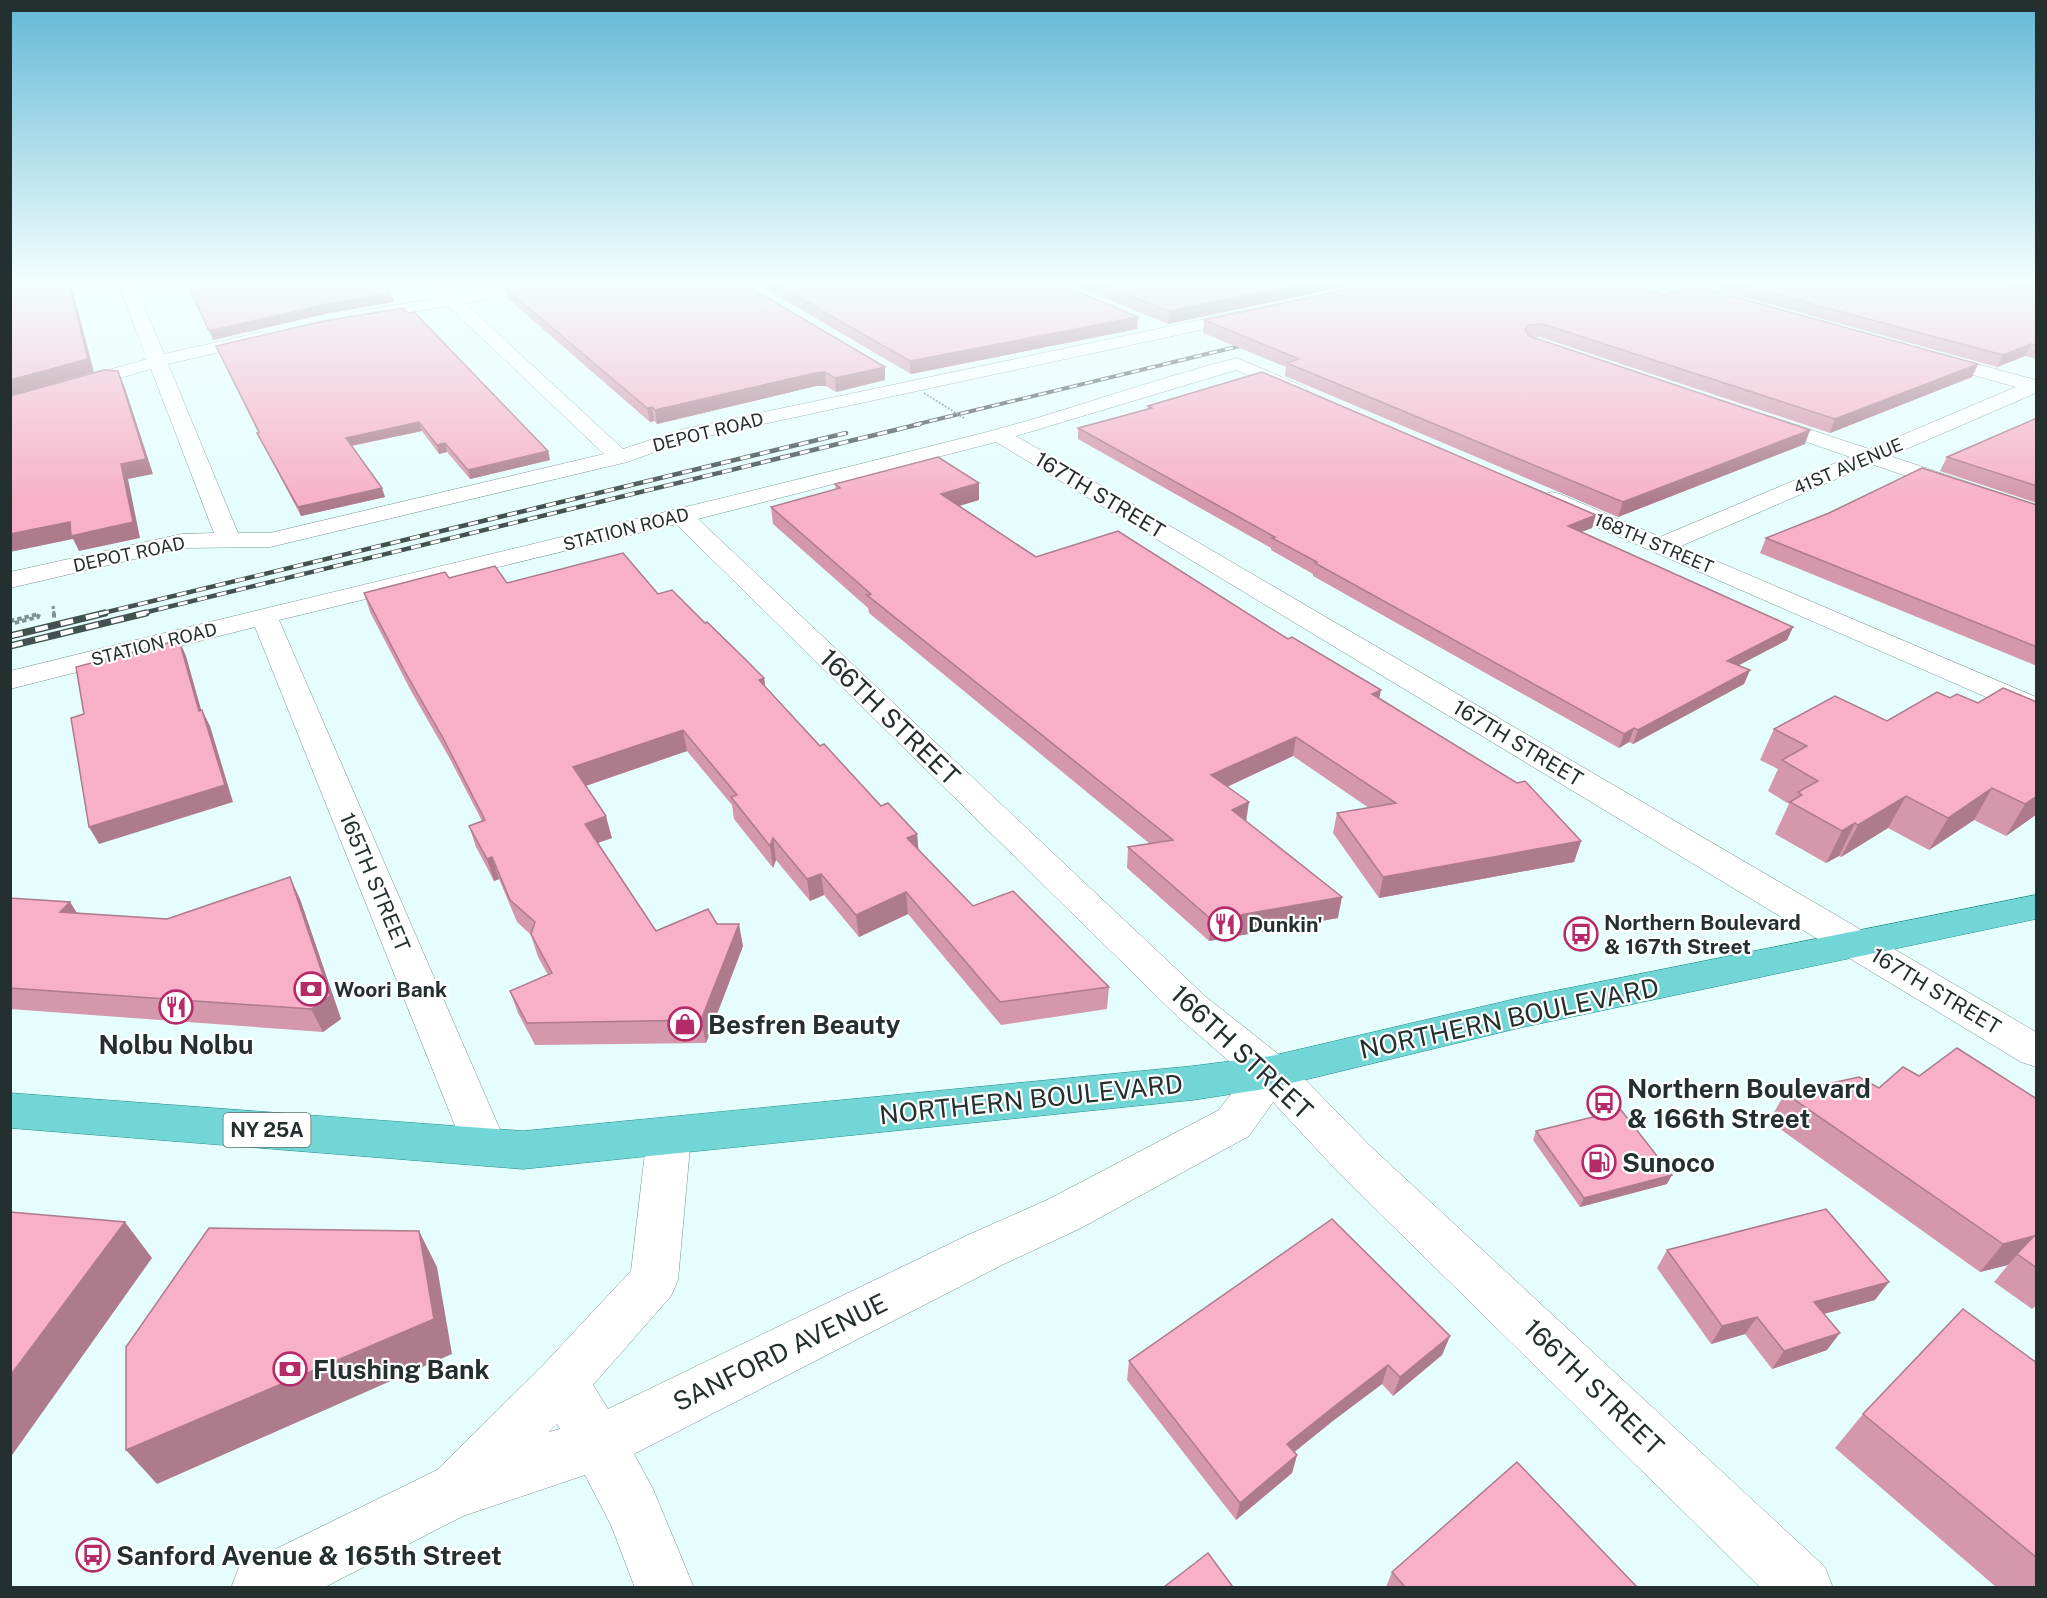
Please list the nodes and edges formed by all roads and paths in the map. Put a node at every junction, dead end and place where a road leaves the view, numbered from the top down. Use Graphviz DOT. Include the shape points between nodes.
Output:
graph roads {
  1 [pos="156,355"];
  2 [pos="186,355"];
  3 [pos="510,355"];
  4 [pos="1073,355"];
  5 [pos="1924,355"];
  6 [pos="159,361"];
  7 [pos="891,372"];
  8 [pos="2036,386"];
  9 [pos="918,390"];
  10 [pos="1320,400"];
  11 [pos="10,404"];
  12 [pos="1742,413"];
  13 [pos="964,418"];
  14 [pos="999,435"];
  15 [pos="619,457"];
  16 [pos="1870,457"];
  17 [pos="1529,489"];
  18 [pos="2037,513"];
  19 [pos="681,516"];
  20 [pos="229,541"];
  21 [pos="1660,546"];
  22 [pos="10,580"];
  23 [pos="53,606"];
  24 [pos="264,616"];
  25 [pos="54,618"];
  26 [pos="10,622"];
  27 [pos="10,680"];
  28 [pos="2037,708"];
  29 [pos="2037,908"];
  30 [pos="1857,944"];
  31 [pos="2037,1050"];
  32 [pos="1271,1072"];
  33 [pos="10,1110"];
  34 [pos="669,1136"];
  35 [pos="505,1149"];
  36 [pos="562,1383"];
  37 [pos="598,1443"];
  38 [pos="452,1492"];
  39 [pos="260,1587"];
  40 [pos="665,1587"];
  41 [pos="1804,1587"];
  1 -- 6 [label="street"];
  2 -- 6 [label="street"];
  3 -- 15 [label="street"];
  4 -- 9 [label="street, DEPOT ROAD"];
  5 -- 8 [label="street"];
  6 -- 11 [label="street"];
  6 -- 20 [label="street"];
  7 -- 9 [label="street"];
  8 -- 16 [label="street, 41ST AVENUE"];
  9 -- 13 [label="path, bridge"];
  9 -- 15 [label="street, DEPOT ROAD" via="684,435"];
  10 -- 14 [label="street, STATION ROAD" via="1237,364"];
  12 -- 16 [label="street"];
  14 -- 19 [label="street, STATION ROAD"];
  14 -- 30 [label="street, 167TH STREET"];
  15 -- 20 [label="street, DEPOT ROAD" via="270,540"];
  16 -- 18 [label="street"];
  16 -- 21 [label="street, 41ST AVENUE"];
  17 -- 21 [label="street, 168TH STREET"];
  19 -- 24 [label="street, STATION ROAD"];
  19 -- 32 [label="street, 166TH STREET" via="1192,1007"];
  20 -- 22 [label="street, DEPOT ROAD" via="182,541"];
  21 -- 28 [label="street, 168TH STREET"];
  23 -- 25 [label="path"];
  24 -- 27 [label="street, STATION ROAD"];
  24 -- 35 [label="street, 165TH STREET"];
  26 -- 26 [label="path" via="38,617 39,614"];
  29 -- 30 [label="main road, NORTHERN BOULEVARD"];
  30 -- 31 [label="street, 167TH STREET"];
  30 -- 32 [label="main road, NORTHERN BOULEVARD" via="1519,1014"];
  32 -- 34 [label="main road, NORTHERN BOULEVARD"];
  32 -- 37 [label="street, SANFORD AVENUE" via="1234,1123 1064,1214"];
  32 -- 41 [label="street, 166TH STREET" via="1353,1158"];
  33 -- 35 [label="main road, NORTHERN BOULEVARD / NY 25A"];
  34 -- 35 [label="main road, NORTHERN BOULEVARD"];
  34 -- 36 [label="street" via="654,1280"];
  36 -- 37 [label="street"];
  36 -- 38 [label="street"];
  37 -- 38 [label="street, SANFORD AVENUE"];
  37 -- 40 [label="street" via="633,1509"];
  38 -- 39 [label="street, SANFORD AVENUE"];
}
